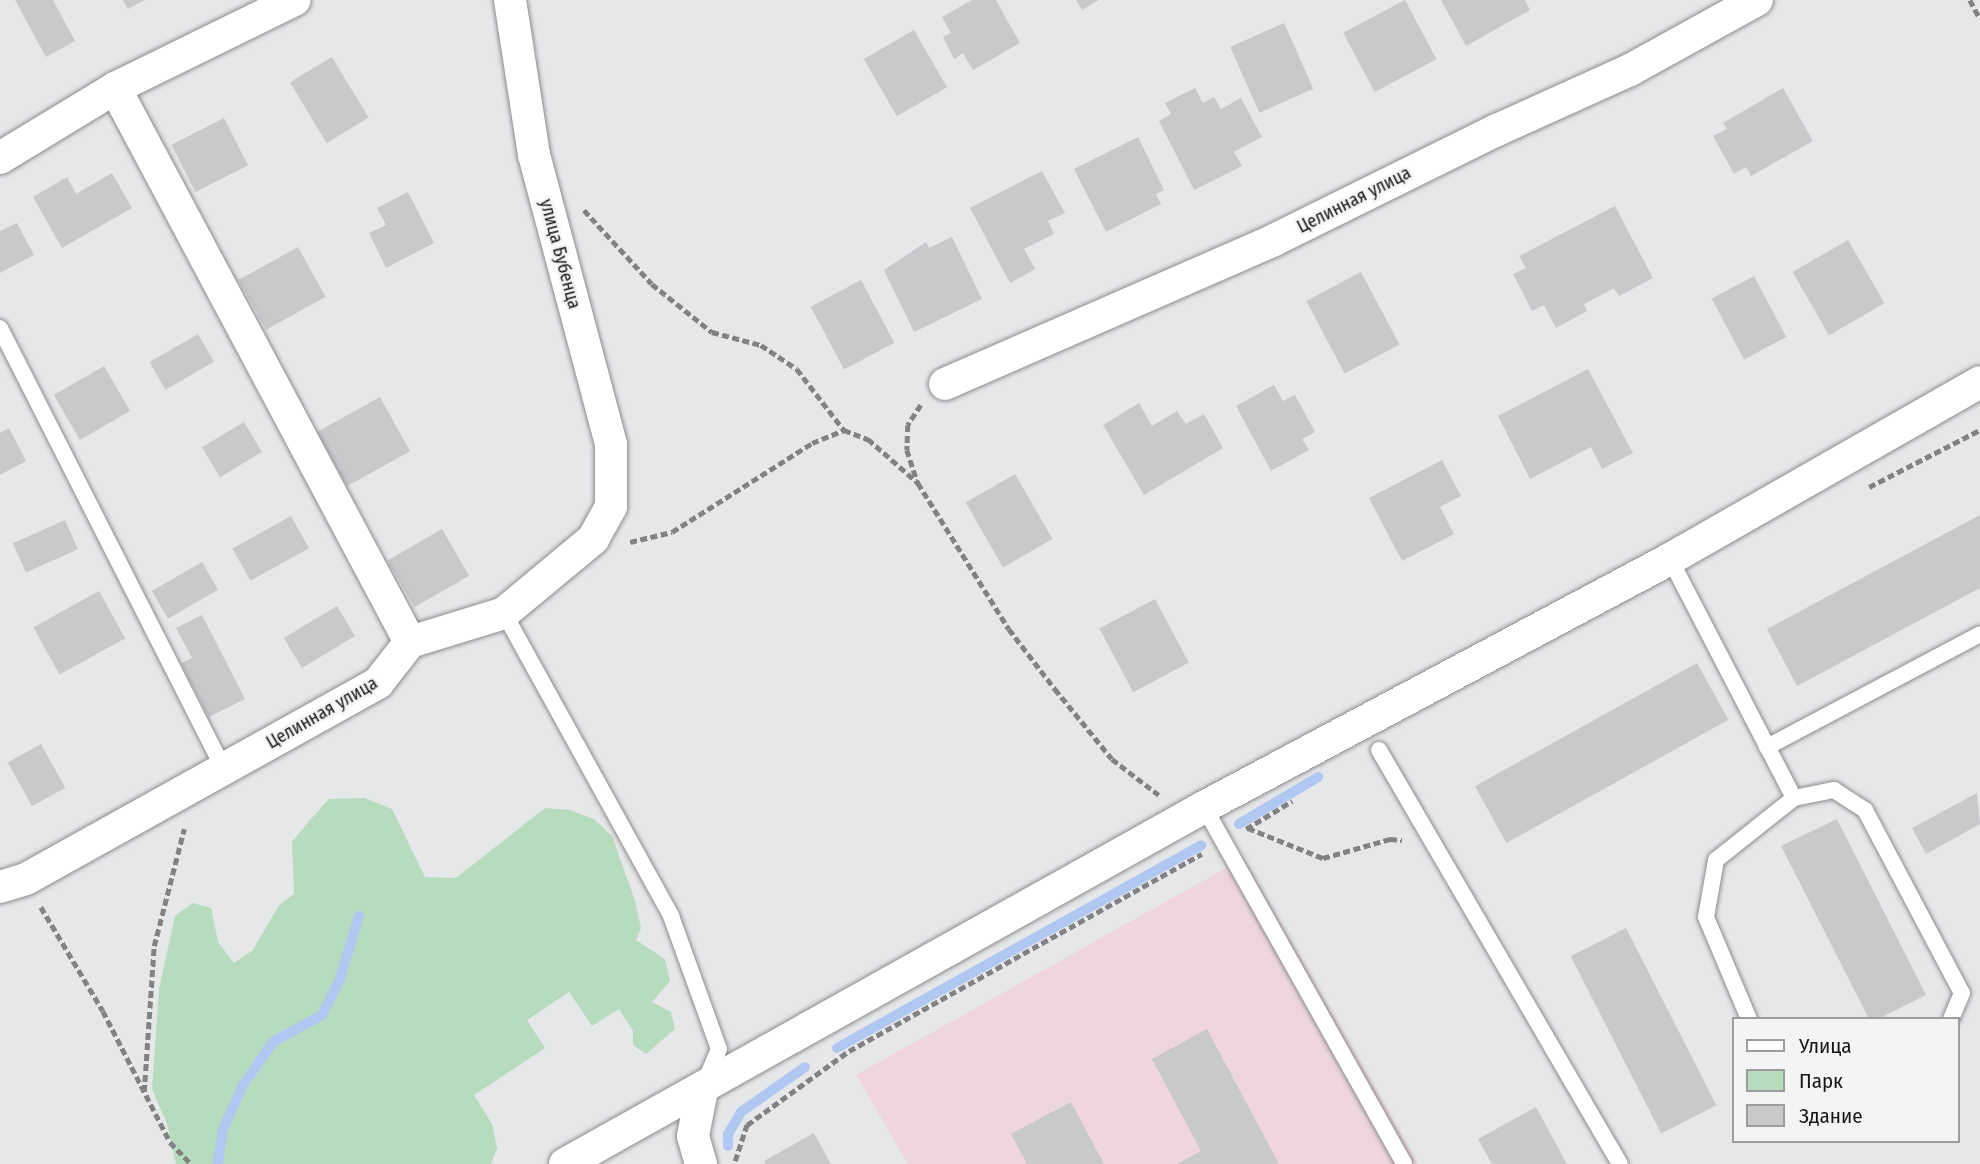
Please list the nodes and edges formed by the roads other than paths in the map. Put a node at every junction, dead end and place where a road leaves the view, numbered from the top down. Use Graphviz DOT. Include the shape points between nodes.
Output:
graph roads {
  1 [pos="295,0"];
  2 [pos="510,0"];
  3 [pos="1757,0"];
  4 [pos="115,88"];
  5 [pos="0,158"];
  6 [pos="0,328"];
  7 [pos="1980,382"];
  8 [pos="945,384"];
  9 [pos="1670,559"];
  10 [pos="503,613"];
  11 [pos="1980,634"];
  12 [pos="410,642"];
  13 [pos="1768,747"];
  14 [pos="1379,750"];
  15 [pos="224,769"];
  16 [pos="1794,798"];
  17 [pos="1196,812"];
  18 [pos="13,883"];
  19 [pos="1748,1017"];
  20 [pos="1952,1017"];
  21 [pos="702,1090"];
  22 [pos="565,1164"];
  23 [pos="701,1164"];
  24 [pos="1404,1164"];
  25 [pos="1620,1164"];
  1 -- 4 [label="street"];
  2 -- 10 [label="street, улица Бубенца" via="534,155 611,444 611,507 593,539"];
  3 -- 8 [label="street, Целинная улица" via="1630,70 1274,240"];
  4 -- 5 [label="street"];
  4 -- 12 [label="street"];
  6 -- 15 [label="lane"];
  7 -- 9 [label="street"];
  9 -- 13 [label="lane"];
  9 -- 17 [label="street"];
  10 -- 12 [label="street"];
  10 -- 21 [label="lane" via="671,916 719,1049"];
  11 -- 13 [label="lane"];
  12 -- 15 [label="street, Целинная улица" via="379,683"];
  13 -- 16 [label="lane"];
  14 -- 25 [label="lane"];
  15 -- 18 [label="street, Целинная улица"];
  16 -- 19 [label="lane" via="1716,860 1706,917"];
  16 -- 20 [label="lane" via="1834,790 1865,810 1962,993"];
  17 -- 21 [label="street"];
  17 -- 24 [label="lane"];
  21 -- 22 [label="street"];
  21 -- 23 [label="street" via="693,1136"];
}
